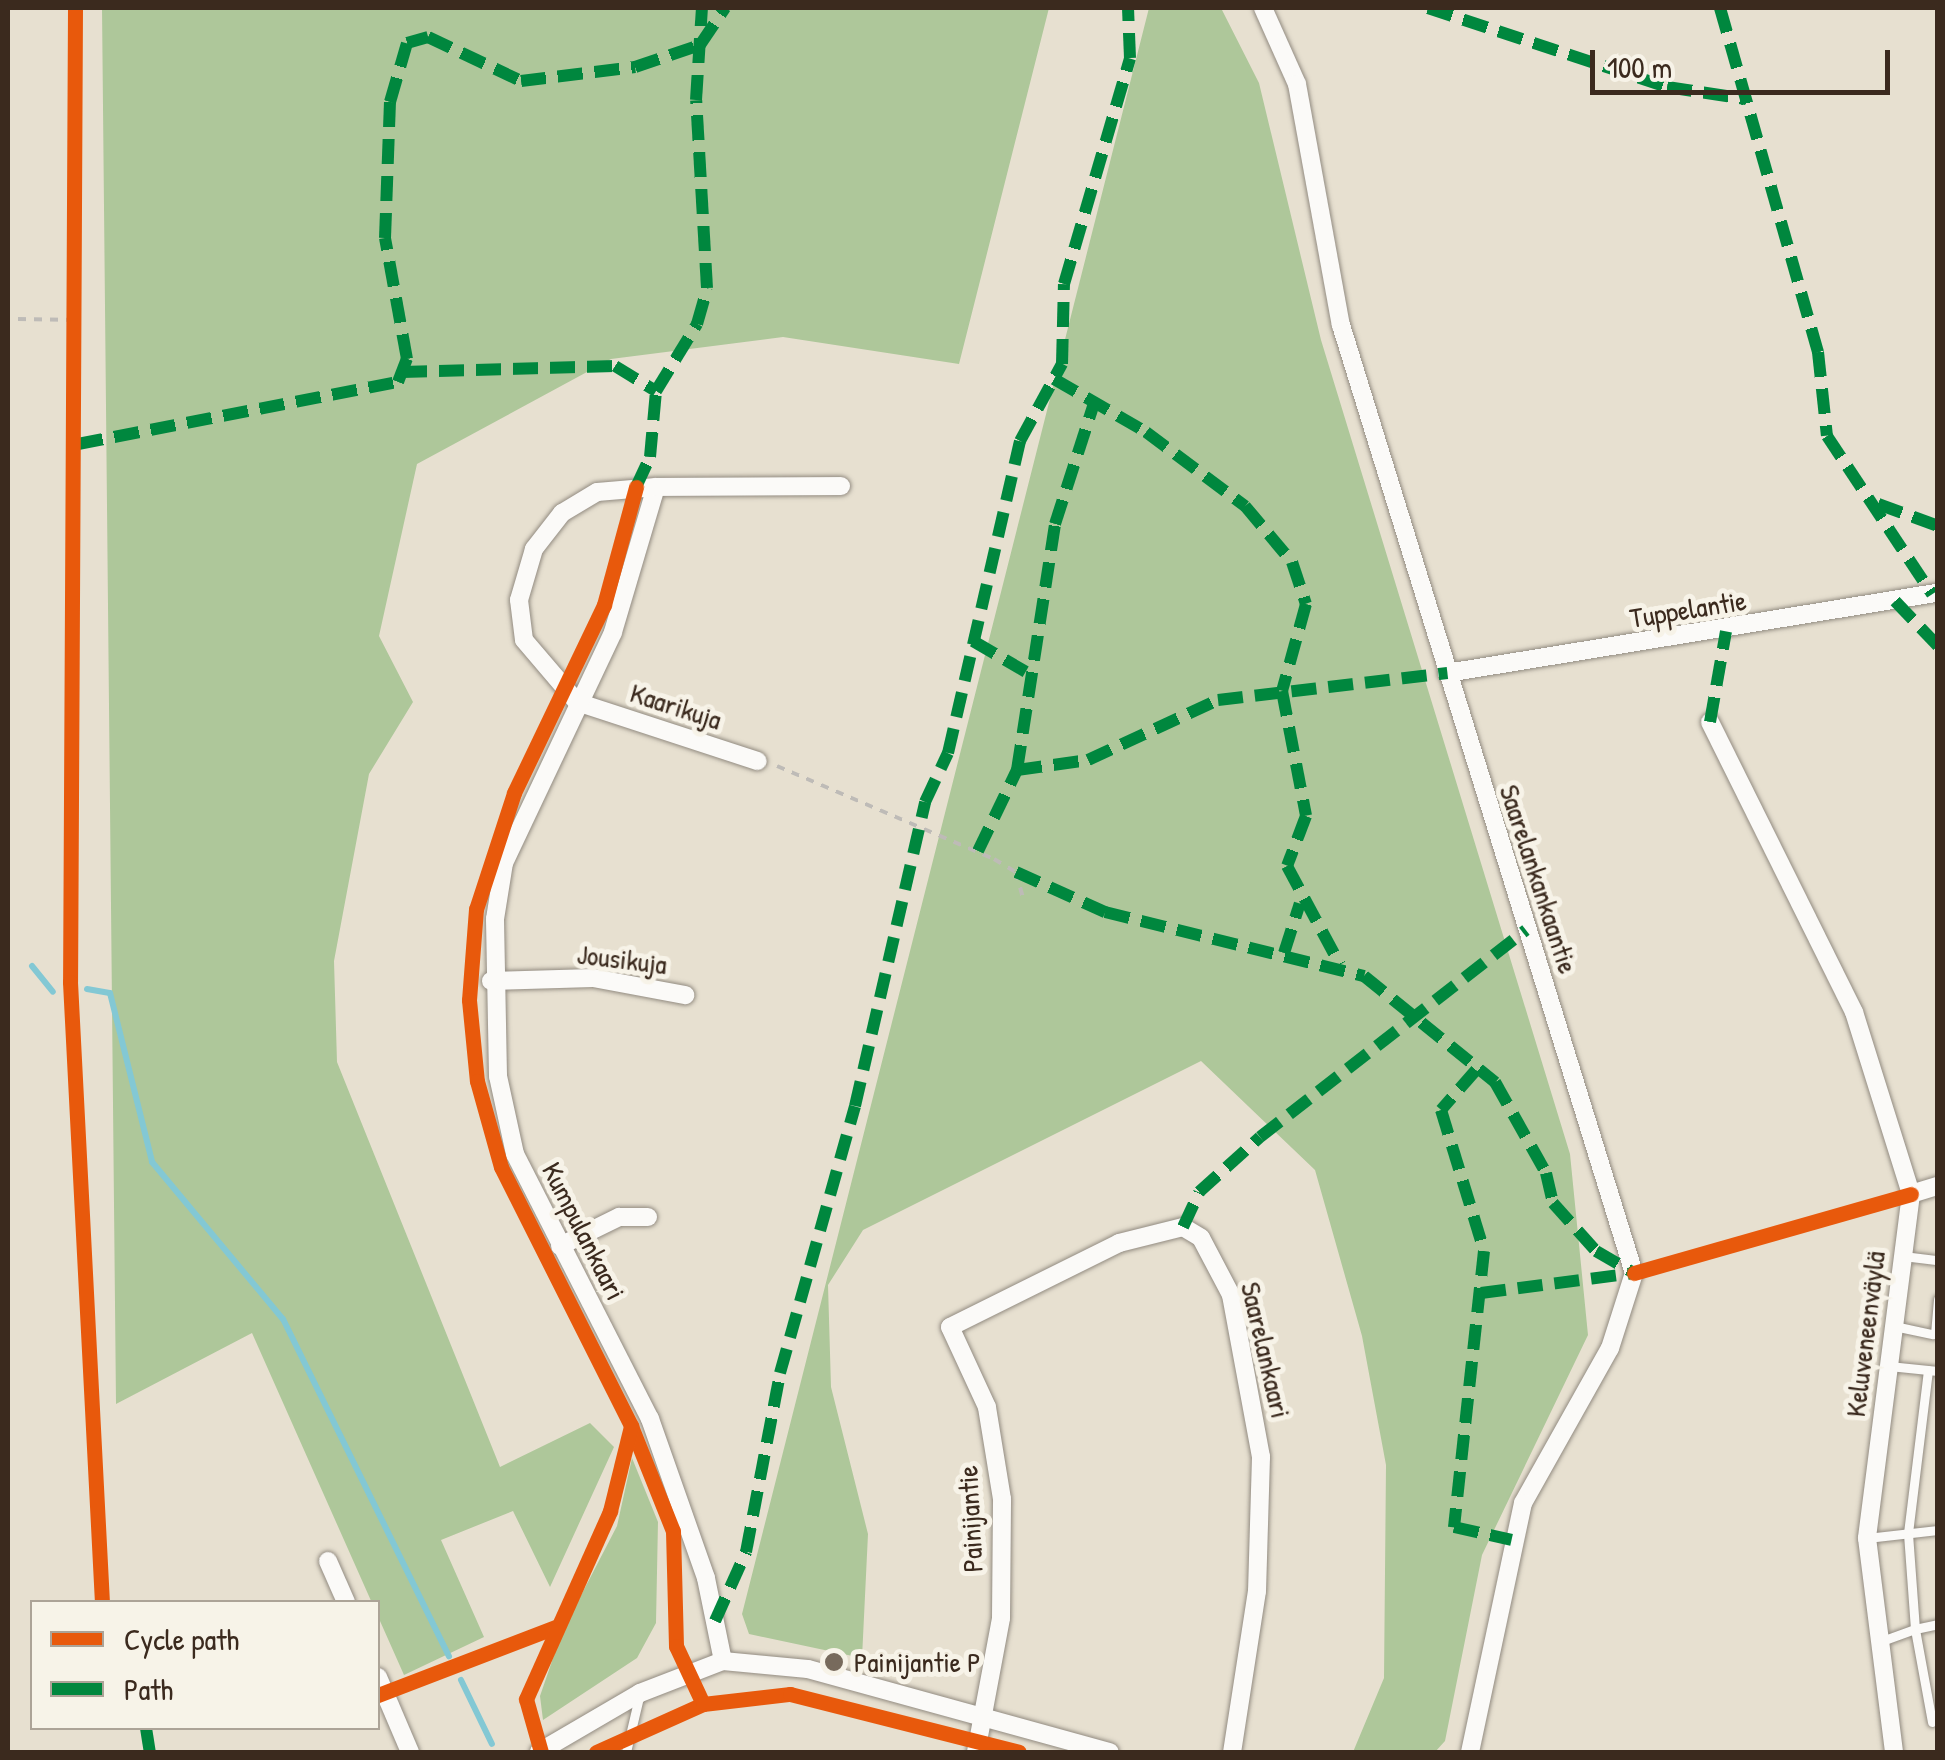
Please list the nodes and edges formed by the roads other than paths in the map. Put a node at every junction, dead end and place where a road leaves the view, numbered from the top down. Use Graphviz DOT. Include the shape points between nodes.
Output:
graph roads {
  1 [pos="1264,8"];
  2 [pos="841,486"];
  3 [pos="656,487"];
  4 [pos="1938,593"];
  5 [pos="1447,673"];
  6 [pos="577,702"];
  7 [pos="1710,722"];
  8 [pos="758,761"];
  9 [pos="491,981"];
  10 [pos="685,995"];
  11 [pos="1938,1186"];
  12 [pos="1911,1194"];
  13 [pos="648,1217"];
  14 [pos="560,1246"];
  15 [pos="1903,1256"];
  16 [pos="1938,1260"];
  17 [pos="1938,1299"];
  18 [pos="1894,1326"];
  19 [pos="950,1327"];
  20 [pos="1935,1334"];
  21 [pos="1889,1366"];
  22 [pos="1933,1371"];
  23 [pos="1938,1530"];
  24 [pos="1908,1533"];
  25 [pos="1867,1538"];
  26 [pos="328,1560"];
  27 [pos="345,1600"];
  28 [pos="1938,1624"];
  29 [pos="1915,1629"];
  30 [pos="1877,1643"];
  31 [pos="723,1661"];
  32 [pos="380,1682"];
  33 [pos="640,1694"];
  34 [pos="984,1716"];
  35 [pos="1932,1722"];
  36 [pos="568,1736"];
  37 [pos="410,1752"];
  38 [pos="539,1752"];
  39 [pos="578,1752"];
  40 [pos="626,1752"];
  41 [pos="976,1752"];
  42 [pos="1110,1752"];
  43 [pos="1232,1752"];
  44 [pos="1470,1752"];
  45 [pos="1894,1752"];
  1 -- 5 [label="street, Saarelankankaantie" via="1297,84 1341,324"];
  2 -- 3 [label="street"];
  3 -- 6 [label="street, Kumpulankaari" via="613,632"];
  3 -- 6 [label="street" via="596,492 562,514 534,548 519,600 524,640"];
  4 -- 5 [label="street, Tuppelantie"];
  5 -- 44 [label="street, Saarelankankaantie" via="1634,1273 1610,1348 1523,1503"];
  6 -- 8 [label="street, Kaarikuja"];
  6 -- 9 [label="street, Kumpulankaari" via="504,863"];
  7 -- 12 [label="street, Keluveneenväylä" via="1854,1012"];
  9 -- 10 [label="street, Jousikuja" via="593,978"];
  9 -- 14 [label="street, Kumpulankaari" via="515,1154"];
  11 -- 12 [label="street"];
  12 -- 15 [label="street, Keluveneenväylä"];
  13 -- 14 [label="street" via="619,1217"];
  14 -- 31 [label="street, Kumpulankaari" via="650,1419 706,1578"];
  15 -- 16 [label="lane"];
  15 -- 18 [label="street, Keluveneenväylä"];
  17 -- 20 [label="lane"];
  18 -- 20 [label="lane"];
  18 -- 21 [label="street, Keluveneenväylä"];
  19 -- 34 [label="street, Painijantie" via="988,1407 1002,1500 1001,1618"];
  19 -- 43 [label="street, Saarelankaari" via="1119,1243 1183,1227 1201,1238 1231,1296 1261,1456 1257,1592"];
  21 -- 22 [label="lane"];
  21 -- 25 [label="street, Keluveneenväylä"];
  22 -- 24 [label="lane"];
  23 -- 24 [label="lane"];
  24 -- 25 [label="lane"];
  24 -- 29 [label="lane"];
  25 -- 30 [label="street, Keluveneenväylä"];
  26 -- 27 [label="street"];
  28 -- 29 [label="lane"];
  29 -- 30 [label="lane"];
  29 -- 35 [label="lane"];
  30 -- 45 [label="street, Keluveneenväylä"];
  31 -- 33 [label="street"];
  31 -- 34 [label="street" via="808,1669"];
  32 -- 37 [label="street"];
  33 -- 36 [label="street"];
  33 -- 40 [label="lane"];
  34 -- 41 [label="street, Painijantie"];
  34 -- 42 [label="street"];
  36 -- 38 [label="street"];
  36 -- 39 [label="street"];
}
